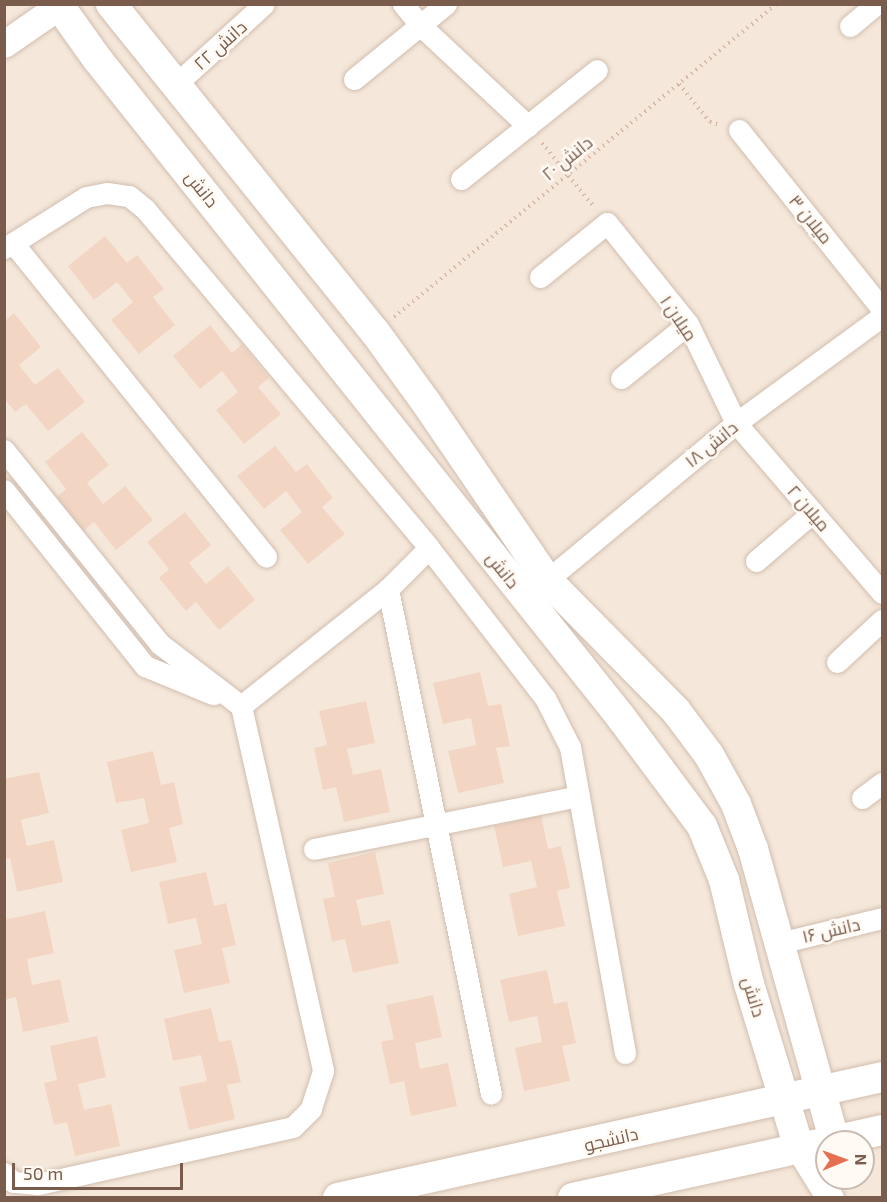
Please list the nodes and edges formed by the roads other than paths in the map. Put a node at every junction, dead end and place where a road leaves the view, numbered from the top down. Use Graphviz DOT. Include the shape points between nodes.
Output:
graph roads {
  1 [pos="111,4"];
  2 [pos="264,4"];
  3 [pos="403,4"];
  4 [pos="446,4"];
  5 [pos="876,4"];
  6 [pos="58,5"];
  7 [pos="420,25"];
  8 [pos="850,26"];
  9 [pos="4,44"];
  10 [pos="597,70"];
  11 [pos="354,79"];
  12 [pos="175,85"];
  13 [pos="528,126"];
  14 [pos="739,130"];
  15 [pos="462,179"];
  16 [pos="9,245"];
  17 [pos="540,277"];
  18 [pos="882,309"];
  19 [pos="882,316"];
  20 [pos="688,324"];
  21 [pos="621,378"];
  22 [pos="425,401"];
  23 [pos="736,423"];
  24 [pos="388,425"];
  25 [pos="4,450"];
  26 [pos="4,490"];
  27 [pos="813,512"];
  28 [pos="429,548"];
  29 [pos="266,557"];
  30 [pos="756,561"];
  31 [pos="547,580"];
  32 [pos="388,589"];
  33 [pos="882,593"];
  34 [pos="882,620"];
  35 [pos="837,662"];
  36 [pos="241,706"];
  37 [pos="882,783"];
  38 [pos="579,796"];
  39 [pos="862,798"];
  40 [pos="435,823"];
  41 [pos="314,849"];
  42 [pos="882,918"];
  43 [pos="780,943"];
  44 [pos="624,1053"];
  45 [pos="882,1077"];
  46 [pos="820,1090"];
  47 [pos="491,1094"];
  48 [pos="785,1099"];
  49 [pos="831,1130"];
  50 [pos="815,1145"];
  51 [pos="799,1148"];
  52 [pos="4,1173"];
  53 [pos="338,1197"];
  54 [pos="573,1197"];
  55 [pos="830,1197"];
  1 -- 12 [label="main road, دانش"];
  2 -- 12 [label="street, دانش ۲۲"];
  3 -- 7 [label="street"];
  4 -- 7 [label="street"];
  5 -- 8 [label="street"];
  6 -- 9 [label="street"];
  6 -- 24 [label="main road, دانش"];
  7 -- 11 [label="street"];
  7 -- 13 [label="street"];
  10 -- 13 [label="street"];
  12 -- 22 [label="main road, دانش" via="375,332"];
  13 -- 15 [label="street"];
  14 -- 18 [label="street, میلان ۳"];
  16 -- 28 [label="street" via="86,197 106,193 129,196 145,209"];
  16 -- 29 [label="street"];
  17 -- 20 [label="street, میلان ۱" via="607,223"];
  19 -- 23 [label="street, دانش ۱۸"];
  20 -- 21 [label="street"];
  20 -- 23 [label="street, میلان ۱"];
  22 -- 24 [label="main road"];
  22 -- 31 [label="main road, دانش"];
  23 -- 27 [label="street, میلان ۲"];
  23 -- 31 [label="street, دانش ۱۸"];
  24 -- 48 [label="main road, دانش" via="620,716 702,826 724,880 749,984"];
  25 -- 36 [label="street" via="160,644"];
  26 -- 36 [label="street" via="145,666"];
  27 -- 30 [label="street"];
  27 -- 33 [label="street, میلان ۲"];
  28 -- 32 [label="street"];
  28 -- 38 [label="street" via="559,721 570,747"];
  31 -- 43 [label="main road, دانش" via="676,711 709,755 743,822"];
  32 -- 36 [label="street"];
  32 -- 40 [label="street"];
  34 -- 35 [label="street"];
  36 -- 52 [label="street" via="323,1071 311,1109 293,1127 37,1184 13,1182"];
  37 -- 39 [label="street"];
  38 -- 40 [label="street"];
  38 -- 44 [label="street"];
  40 -- 41 [label="street"];
  40 -- 47 [label="street"];
  42 -- 43 [label="street, دانش ۱۶"];
  43 -- 46 [label="main road, دانش"];
  45 -- 46 [label="main road, دانشجو"];
  46 -- 48 [label="main road, دانشجو"];
  46 -- 49 [label="main road, دانش"];
  48 -- 51 [label="main road, دانش"];
  48 -- 53 [label="main road, دانشجو"];
  50 -- 51 [label="main road"];
  51 -- 54 [label="main road"];
  51 -- 55 [label="street, دانش"];
}
